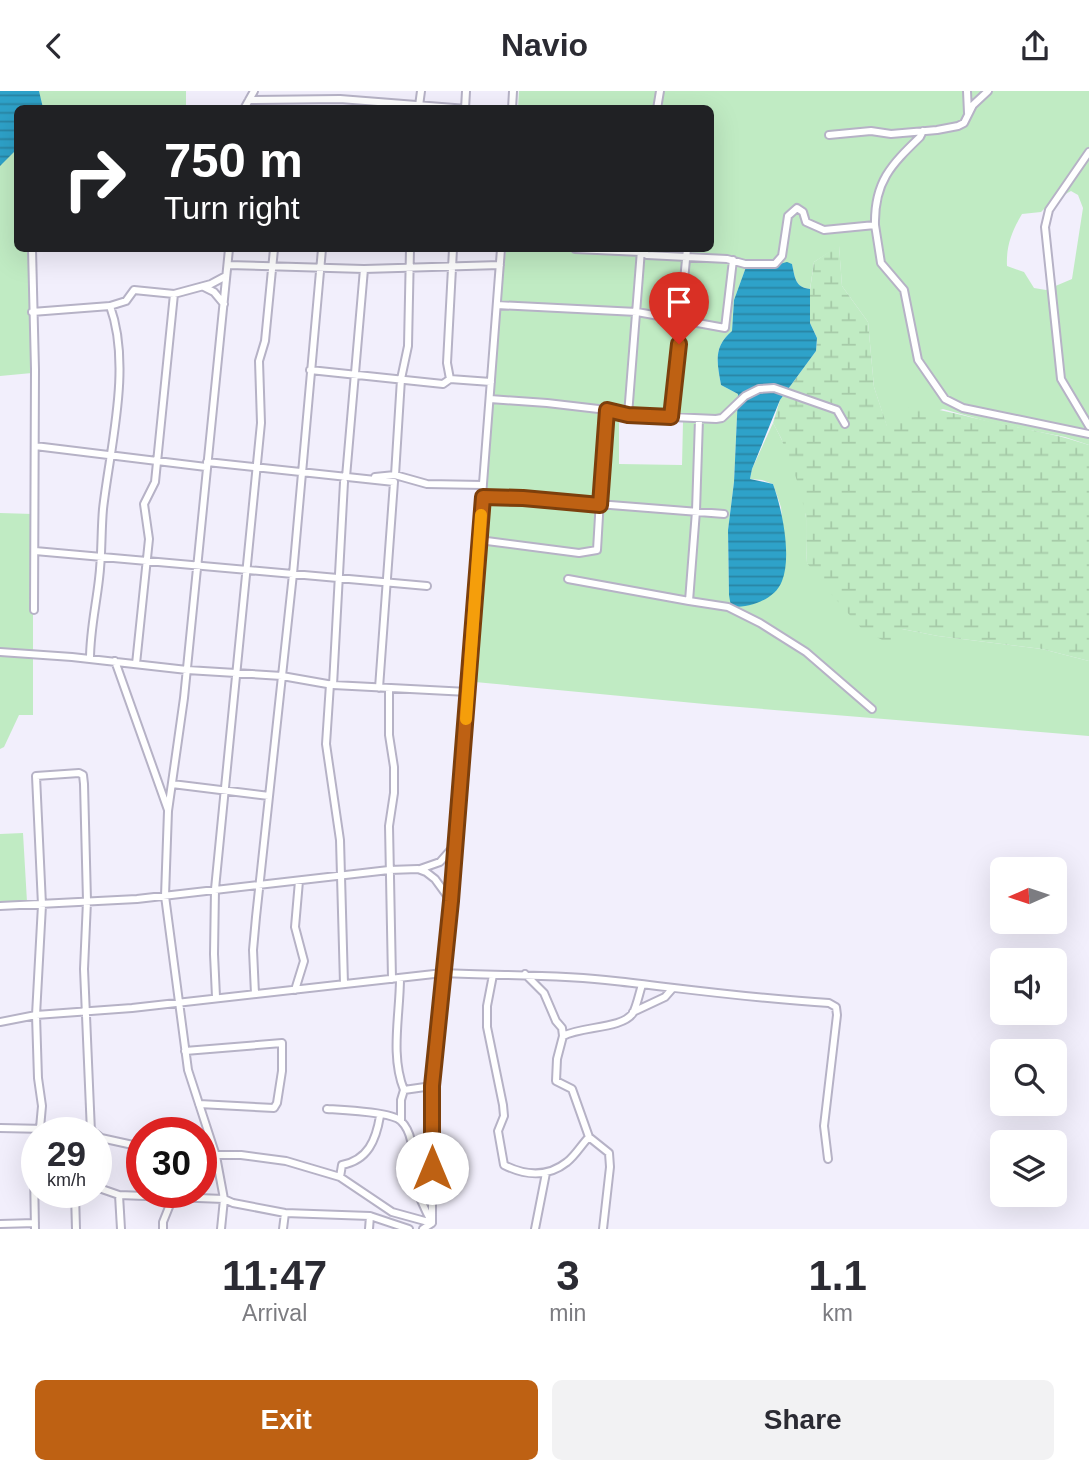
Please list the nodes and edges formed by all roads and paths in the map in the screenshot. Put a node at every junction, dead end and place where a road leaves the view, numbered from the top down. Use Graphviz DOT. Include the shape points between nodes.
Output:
graph roads {
  1 [pos="254,91"];
  2 [pos="359,91"];
  3 [pos="967,91"];
  4 [pos="988,91"];
  5 [pos="311,95"];
  6 [pos="340,99"];
  7 [pos="248,100"];
  8 [pos="361,101"];
  9 [pos="246,105"];
  10 [pos="338,105"];
  11 [pos="400,105"];
  12 [pos="968,115"];
  13 [pos="923,131"];
  14 [pos="829,135"];
  15 [pos="1089,152"];
  16 [pos="875,225"];
  17 [pos="32,252"];
  18 [pos="229,252"];
  19 [pos="274,252"];
  20 [pos="322,252"];
  21 [pos="410,252"];
  22 [pos="453,252"];
  23 [pos="501,252"];
  24 [pos="641,252"];
  25 [pos="643,252"];
  26 [pos="687,252"];
  27 [pos="686,258"];
  28 [pos="733,261"];
  29 [pos="228,265"];
  30 [pos="500,265"];
  31 [pos="271,267"];
  32 [pos="408,267"];
  33 [pos="452,267"];
  34 [pos="321,269"];
  35 [pos="364,269"];
  36 [pos="226,276"];
  37 [pos="203,286"];
  38 [pos="174,294"];
  39 [pos="224,304"];
  40 [pos="497,305"];
  41 [pos="110,306"];
  42 [pos="32,312"];
  43 [pos="637,312"];
  44 [pos="681,319"];
  45 [pos="310,370"];
  46 [pos="356,375"];
  47 [pos="401,379"];
  48 [pos="450,379"];
  49 [pos="491,382"];
  50 [pos="490,399"];
  51 [pos="607,410"];
  52 [pos="628,415"];
  53 [pos="671,417"];
  54 [pos="699,419"];
  55 [pos="845,424"];
  56 [pos="1089,426"];
  57 [pos="1089,435"];
  58 [pos="35,446"];
  59 [pos="111,456"];
  60 [pos="156,462"];
  61 [pos="206,465"];
  62 [pos="256,467"];
  63 [pos="301,472"];
  64 [pos="395,475"];
  65 [pos="345,479"];
  66 [pos="483,485"];
  67 [pos="483,497"];
  68 [pos="600,505"];
  69 [pos="696,511"];
  70 [pos="724,514"];
  71 [pos="479,540"];
  72 [pos="35,551"];
  73 [pos="100,555"];
  74 [pos="147,560"];
  75 [pos="197,565"];
  76 [pos="246,569"];
  77 [pos="293,574"];
  78 [pos="340,579"];
  79 [pos="568,579"];
  80 [pos="387,584"];
  81 [pos="427,586"];
  82 [pos="690,601"];
  83 [pos="34,610"];
  84 [pos="0,652"];
  85 [pos="90,659"];
  86 [pos="116,661"];
  87 [pos="135,664"];
  88 [pos="187,670"];
  89 [pos="236,674"];
  90 [pos="282,676"];
  91 [pos="332,684"];
  92 [pos="379,688"];
  93 [pos="389,688"];
  94 [pos="468,692"];
  95 [pos="872,709"];
  96 [pos="172,784"];
  97 [pos="223,791"];
  98 [pos="269,796"];
  99 [pos="169,811"];
  100 [pos="456,845"];
  101 [pos="418,869"];
  102 [pos="389,870"];
  103 [pos="342,875"];
  104 [pos="299,881"];
  105 [pos="259,885"];
  106 [pos="215,889"];
  107 [pos="164,895"];
  108 [pos="87,901"];
  109 [pos="451,901"];
  110 [pos="42,905"];
  111 [pos="0,906"];
  112 [pos="443,973"];
  113 [pos="525,974"];
  114 [pos="493,975"];
  115 [pos="400,978"];
  116 [pos="392,979"];
  117 [pos="344,984"];
  118 [pos="642,985"];
  119 [pos="672,989"];
  120 [pos="295,991"];
  121 [pos="255,994"];
  122 [pos="216,997"];
  123 [pos="178,1001"];
  124 [pos="85,1011"];
  125 [pos="633,1012"];
  126 [pos="36,1015"];
  127 [pos="0,1022"];
  128 [pos="563,1036"];
  129 [pos="185,1051"];
  130 [pos="432,1086"];
  131 [pos="404,1090"];
  132 [pos="199,1104"];
  133 [pos="327,1109"];
  134 [pos="380,1116"];
  135 [pos="41,1117"];
  136 [pos="92,1117"];
  137 [pos="203,1117"];
  138 [pos="401,1121"];
  139 [pos="0,1128"];
  140 [pos="21,1129"];
  141 [pos="589,1137"];
  142 [pos="217,1156"];
  143 [pos="828,1159"];
  144 [pos="217,1161"];
  145 [pos="546,1173"];
  146 [pos="340,1177"];
  147 [pos="112,1193"];
  148 [pos="119,1195"];
  149 [pos="126,1195"];
  150 [pos="217,1199"];
  151 [pos="224,1199"];
  152 [pos="35,1208"];
  153 [pos="75,1208"];
  154 [pos="169,1208"];
  155 [pos="285,1213"];
  156 [pos="370,1216"];
  157 [pos="432,1223"];
  158 [pos="0,1224"];
  159 [pos="35,1226"];
  160 [pos="76,1229"];
  161 [pos="121,1229"];
  162 [pos="163,1229"];
  163 [pos="221,1229"];
  164 [pos="283,1229"];
  165 [pos="369,1229"];
  166 [pos="409,1229"];
  167 [pos="423,1229"];
  168 [pos="535,1229"];
  169 [pos="603,1229"];
  1 -- 7 [label="street"];
  2 -- 8 [label="street"];
  3 -- 12 [label="street"];
  4 -- 12 [label="street"];
  5 -- 6 [label="street"];
  5 -- 7 [label="street"];
  6 -- 8 [label="street"];
  6 -- 10 [label="street"];
  7 -- 9 [label="street"];
  8 -- 11 [label="street"];
  12 -- 13 [label="street" via="958,126"];
  13 -- 14 [label="street"];
  13 -- 16 [label="street" via="887,172 878,191"];
  15 -- 56 [label="street" via="1049,210 1045,227 1061,379"];
  16 -- 28 [label="street" via="824,230 806,222 797,208 788,216 782,256 775,264"];
  16 -- 57 [label="street" via="881,263 904,290 918,360 945,399 964,408"];
  17 -- 42 [label="street"];
  18 -- 29 [label="street"];
  19 -- 31 [label="street"];
  20 -- 34 [label="street"];
  21 -- 32 [label="street"];
  22 -- 33 [label="street"];
  23 -- 30 [label="street"];
  24 -- 43 [label="street"];
  25 -- 27 [label="street"];
  26 -- 27 [label="street"];
  27 -- 28 [label="street"];
  27 -- 44 [label="street"];
  28 -- 44 [label="street" via="725,328"];
  29 -- 31 [label="street"];
  29 -- 36 [label="street"];
  30 -- 33 [label="street"];
  30 -- 40 [label="street"];
  31 -- 34 [label="street"];
  31 -- 62 [label="street" via="259,361 261,423"];
  32 -- 33 [label="street"];
  32 -- 35 [label="street"];
  32 -- 47 [label="street" via="408,346"];
  33 -- 48 [label="street"];
  34 -- 35 [label="street"];
  34 -- 45 [label="street"];
  35 -- 46 [label="street"];
  36 -- 37 [label="street"];
  36 -- 39 [label="street"];
  37 -- 38 [label="street"];
  37 -- 39 [label="street"];
  38 -- 41 [label="street" via="138,289 126,301"];
  38 -- 60 [label="street"];
  39 -- 61 [label="street"];
  40 -- 43 [label="street"];
  40 -- 49 [label="street"];
  41 -- 42 [label="street"];
  41 -- 59 [label="street" via="119,336"];
  42 -- 58 [label="street"];
  43 -- 44 [label="street"];
  43 -- 52 [label="street"];
  44 -- 53 [label="street"];
  45 -- 46 [label="street"];
  45 -- 63 [label="street"];
  46 -- 47 [label="street"];
  46 -- 65 [label="street"];
  47 -- 48 [label="street" via="443,384"];
  47 -- 64 [label="street"];
  48 -- 49 [label="street"];
  49 -- 50 [label="street"];
  50 -- 51 [label="street"];
  50 -- 66 [label="street"];
  51 -- 52 [label="street"];
  51 -- 68 [label="street"];
  52 -- 53 [label="street"];
  53 -- 54 [label="street"];
  54 -- 55 [label="street" via="722,418 745,396 774,388 837,410"];
  54 -- 69 [label="street"];
  58 -- 59 [label="street"];
  58 -- 72 [label="street"];
  59 -- 60 [label="street"];
  59 -- 73 [label="street"];
  60 -- 61 [label="street"];
  60 -- 74 [label="street" via="155,487 144,504 149,524"];
  61 -- 62 [label="street"];
  61 -- 75 [label="street"];
  62 -- 63 [label="street"];
  62 -- 76 [label="street"];
  63 -- 65 [label="street" via="329,472"];
  63 -- 77 [label="street"];
  63 -- 80 [label="street" via="394,482"];
  64 -- 65 [label="street"];
  64 -- 66 [label="street" via="427,484"];
  65 -- 78 [label="street"];
  66 -- 67 [label="street"];
  67 -- 68 [label="street"];
  67 -- 71 [label="street"];
  68 -- 69 [label="street"];
  68 -- 71 [label="street" via="597,550 579,553"];
  69 -- 70 [label="street"];
  69 -- 82 [label="street"];
  71 -- 94 [label="street"];
  72 -- 73 [label="street"];
  72 -- 83 [label="street"];
  73 -- 74 [label="street"];
  73 -- 85 [label="street"];
  74 -- 75 [label="street"];
  74 -- 87 [label="street"];
  75 -- 76 [label="street"];
  75 -- 88 [label="street"];
  76 -- 77 [label="street"];
  76 -- 89 [label="street"];
  77 -- 78 [label="street"];
  77 -- 90 [label="street"];
  78 -- 80 [label="street"];
  78 -- 91 [label="street"];
  79 -- 82 [label="street"];
  80 -- 81 [label="street"];
  80 -- 92 [label="street"];
  82 -- 95 [label="street" via="727,607 760,623 806,652"];
  84 -- 85 [label="street"];
  85 -- 86 [label="street"];
  86 -- 87 [label="street"];
  86 -- 99 [label="street"];
  87 -- 88 [label="street"];
  88 -- 89 [label="street"];
  88 -- 96 [label="street"];
  89 -- 90 [label="street"];
  89 -- 97 [label="street"];
  90 -- 91 [label="street"];
  90 -- 98 [label="street"];
  91 -- 92 [label="street"];
  91 -- 103 [label="street" via="327,755"];
  92 -- 93 [label="street"];
  93 -- 94 [label="street"];
  93 -- 102 [label="street" via="394,767"];
  94 -- 100 [label="street"];
  96 -- 97 [label="street"];
  96 -- 99 [label="street"];
  97 -- 98 [label="street"];
  97 -- 106 [label="street"];
  98 -- 105 [label="street"];
  99 -- 107 [label="street"];
  100 -- 101 [label="street" via="440,862"];
  100 -- 109 [label="street"];
  101 -- 102 [label="street"];
  101 -- 109 [label="street" via="435,879"];
  102 -- 103 [label="street"];
  102 -- 116 [label="street"];
  103 -- 104 [label="street"];
  103 -- 117 [label="street"];
  104 -- 105 [label="street"];
  104 -- 120 [label="street" via="295,927 304,961"];
  105 -- 106 [label="street"];
  105 -- 121 [label="street" via="253,950"];
  106 -- 107 [label="street"];
  106 -- 122 [label="street"];
  107 -- 108 [label="street"];
  107 -- 123 [label="street"];
  108 -- 110 [label="street"];
  108 -- 110 [label="street" via="83,775 71,772 36,776"];
  108 -- 124 [label="street"];
  109 -- 112 [label="street"];
  110 -- 111 [label="street"];
  110 -- 126 [label="street"];
  112 -- 114 [label="street"];
  112 -- 115 [label="street"];
  112 -- 130 [label="street"];
  113 -- 114 [label="street"];
  113 -- 118 [label="street"];
  113 -- 128 [label="street" via="544,993"];
  114 -- 145 [label="street" via="487,1020 503,1105 498,1131 504,1165 522,1174"];
  115 -- 116 [label="street"];
  115 -- 131 [label="street" via="396,1051"];
  116 -- 117 [label="street"];
  117 -- 120 [label="street"];
  118 -- 119 [label="street"];
  118 -- 125 [label="street"];
  119 -- 125 [label="street"];
  119 -- 143 [label="street" via="836,1007 824,1126"];
  120 -- 121 [label="street"];
  121 -- 122 [label="street"];
  122 -- 123 [label="street"];
  123 -- 124 [label="street"];
  123 -- 129 [label="street"];
  124 -- 126 [label="street"];
  124 -- 136 [label="street"];
  125 -- 128 [label="street" via="616,1025 589,1027"];
  126 -- 127 [label="street"];
  126 -- 135 [label="street"];
  128 -- 141 [label="street" via="556,1081 572,1089"];
  129 -- 132 [label="street"];
  129 -- 132 [label="street" via="282,1044 274,1108"];
  130 -- 131 [label="street"];
  130 -- 157 [label="street"];
  131 -- 138 [label="street"];
  132 -- 137 [label="street"];
  133 -- 134 [label="street"];
  134 -- 138 [label="street"];
  134 -- 146 [label="street" via="370,1150 356,1163 342,1165"];
  138 -- 157 [label="street" via="412,1142 416,1187"];
  139 -- 140 [label="street"];
  141 -- 145 [label="street" via="568,1162"];
  141 -- 169 [label="street" via="609,1153"];
  142 -- 146 [label="street" via="286,1161"];
  144 -- 151 [label="street"];
  145 -- 168 [label="street"];
  146 -- 157 [label="street" via="392,1212"];
  147 -- 148 [label="street"];
  148 -- 149 [label="street"];
  148 -- 161 [label="street"];
  150 -- 151 [label="street"];
  151 -- 155 [label="street"];
  151 -- 163 [label="street"];
  152 -- 159 [label="street"];
  153 -- 160 [label="street"];
  154 -- 162 [label="street"];
  155 -- 156 [label="street"];
  155 -- 164 [label="street"];
  156 -- 165 [label="street"];
  156 -- 166 [label="street"];
  157 -- 167 [label="street"];
  158 -- 159 [label="street"];
}
